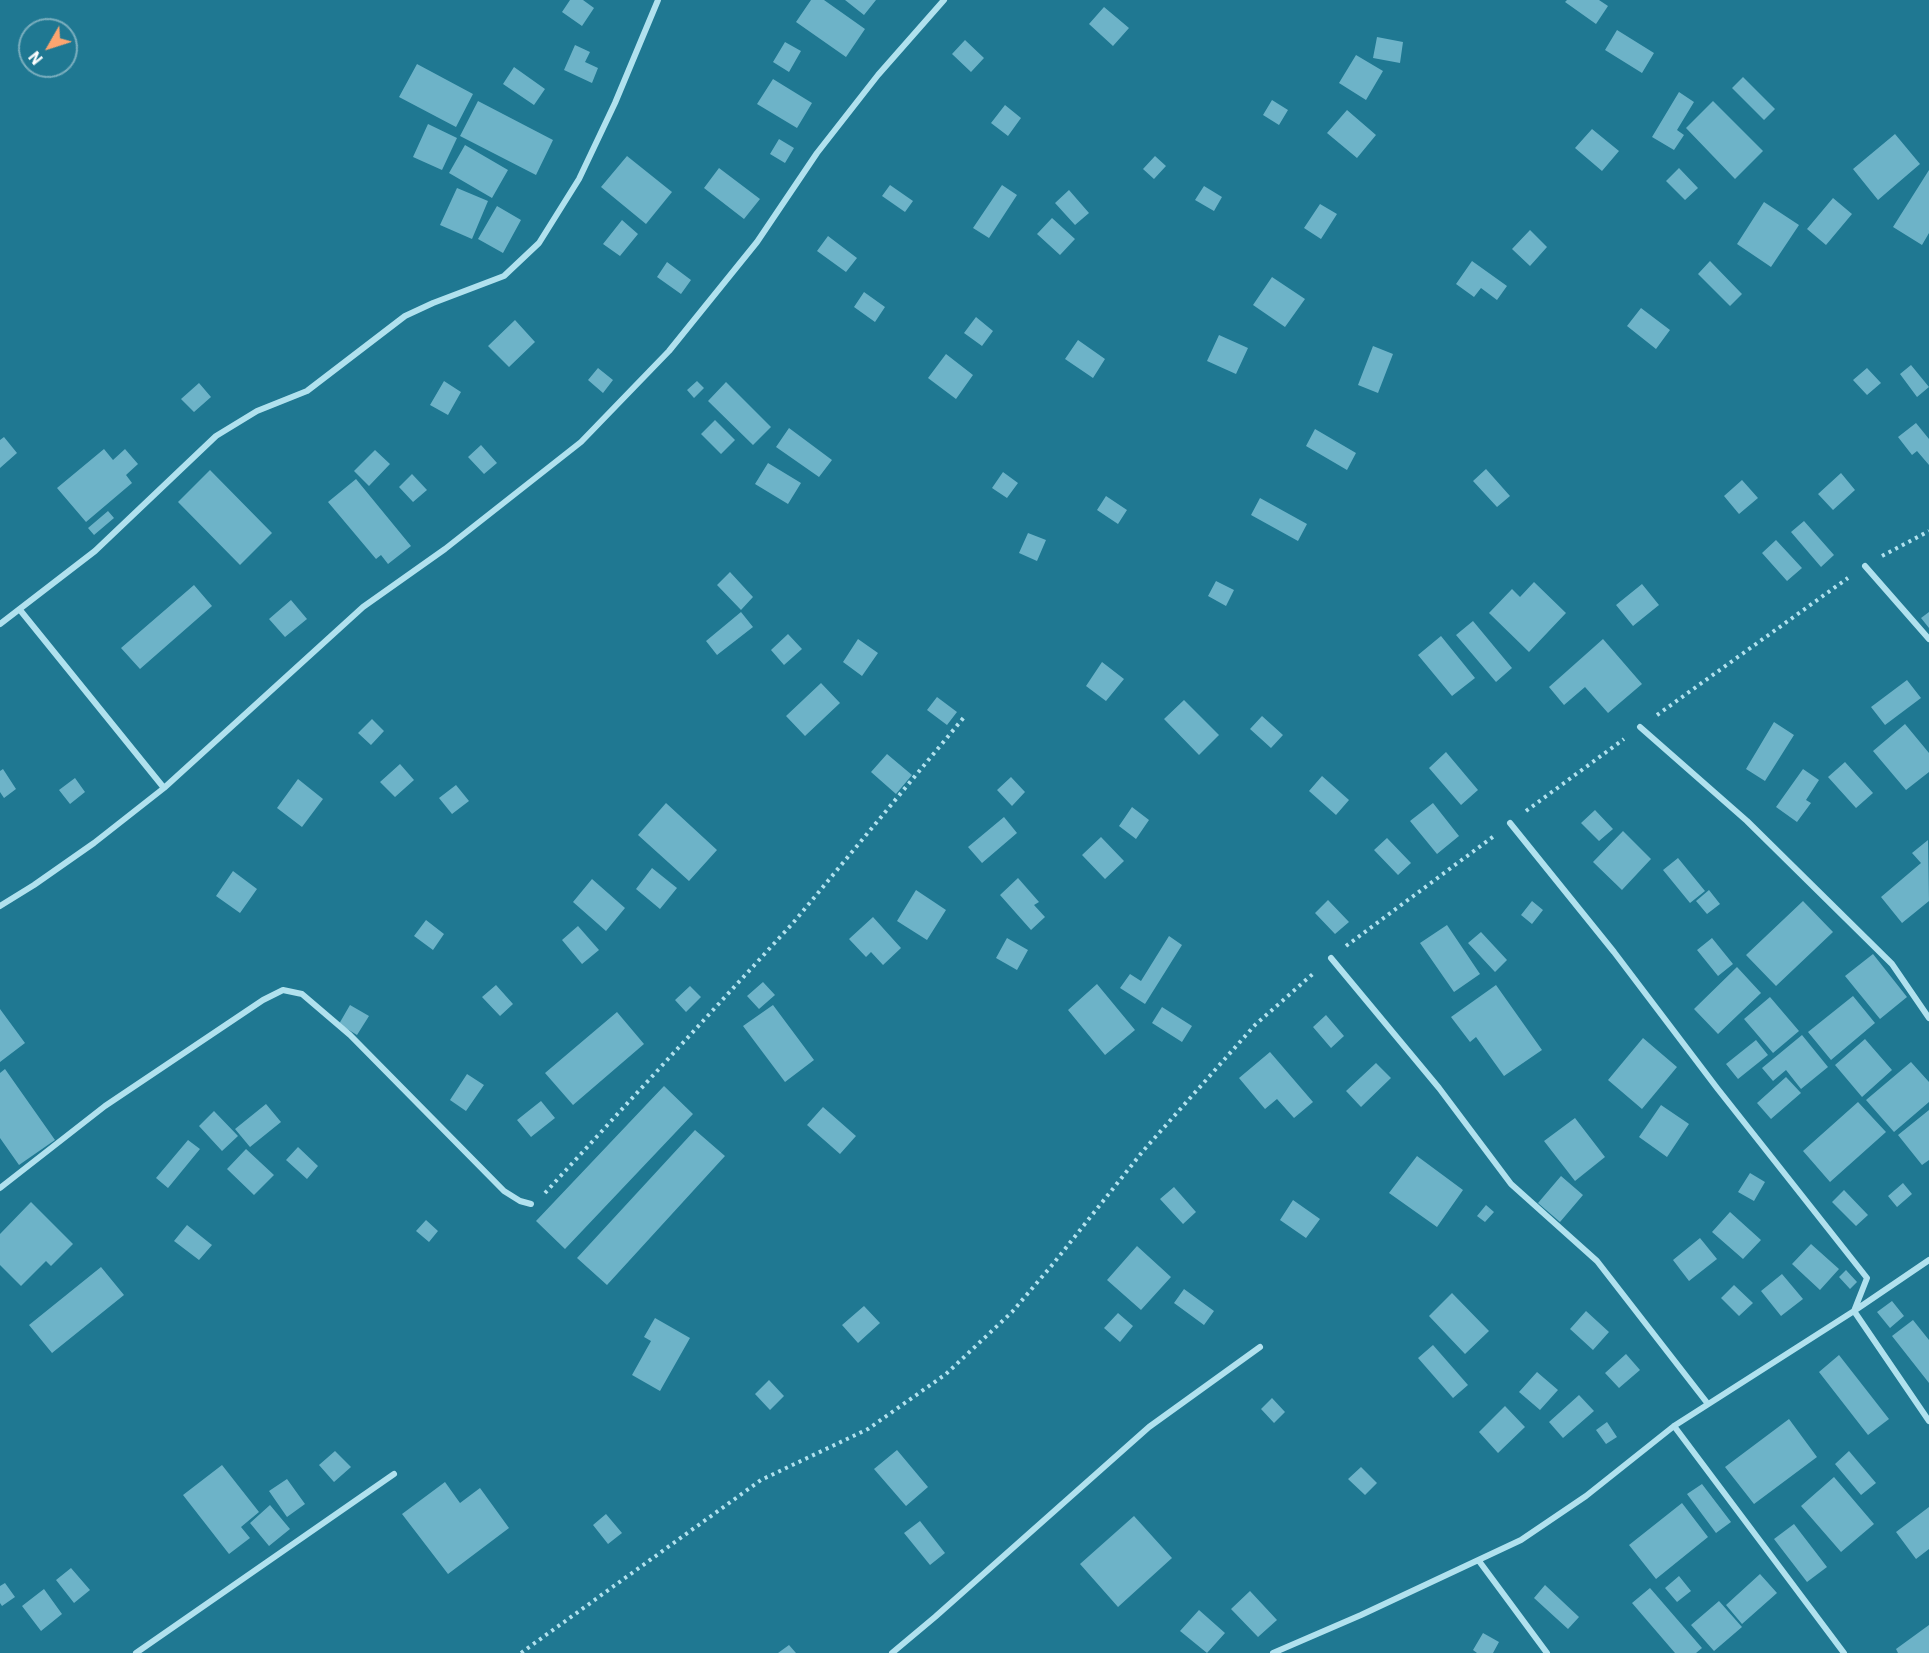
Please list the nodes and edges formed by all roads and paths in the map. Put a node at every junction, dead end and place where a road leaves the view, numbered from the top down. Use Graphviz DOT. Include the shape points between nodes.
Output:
graph roads {
  1 [pos="658,0"];
  2 [pos="944,0"];
  3 [pos="1929,531"];
  4 [pos="1865,566"];
  5 [pos="20,610"];
  6 [pos="0,624"];
  7 [pos="1929,639"];
  8 [pos="965,716"];
  9 [pos="1640,727"];
  10 [pos="164,788"];
  11 [pos="1510,823"];
  12 [pos="0,906"];
  13 [pos="1331,958"];
  14 [pos="1929,1018"];
  15 [pos="0,1188"];
  16 [pos="531,1204"];
  17 [pos="1929,1260"];
  18 [pos="1854,1311"];
  19 [pos="1260,1347"];
  20 [pos="1708,1404"];
  21 [pos="1929,1421"];
  22 [pos="1674,1426"];
  23 [pos="394,1474"];
  24 [pos="1479,1561"];
  25 [pos="136,1653"];
  26 [pos="521,1653"];
  27 [pos="892,1653"];
  28 [pos="1273,1653"];
  29 [pos="1547,1653"];
  30 [pos="1844,1653"];
  1 -- 5 [label="street" via="579,180 539,243 504,276 405,316 307,391 257,411 216,436 95,551"];
  2 -- 10 [label="street" via="878,75 817,153 757,242 669,351 581,442 445,549 363,607"];
  3 -- 4 [label="path"];
  4 -- 7 [label="street"];
  4 -- 9 [label="path"];
  5 -- 6 [label="street"];
  5 -- 10 [label="street"];
  8 -- 16 [label="path" via="793,923 541,1198"];
  9 -- 11 [label="path"];
  9 -- 14 [label="street" via="1747,821 1892,964"];
  10 -- 12 [label="street" via="94,843"];
  11 -- 13 [label="path"];
  11 -- 18 [label="street" via="1867,1278"];
  13 -- 20 [label="street" via="1439,1088 1511,1184 1597,1261"];
  13 -- 26 [label="path" via="1255,1025 1143,1151 1012,1312 946,1374 868,1429 761,1480"];
  15 -- 16 [label="street" via="105,1106 283,990 302,994 351,1035 504,1191"];
  17 -- 18 [label="street"];
  18 -- 20 [label="street"];
  18 -- 21 [label="street"];
  19 -- 27 [label="street" via="1149,1427"];
  20 -- 22 [label="street"];
  22 -- 24 [label="street" via="1586,1496 1521,1540"];
  22 -- 30 [label="street"];
  23 -- 25 [label="street"];
  24 -- 28 [label="street"];
  24 -- 29 [label="street"];
}
